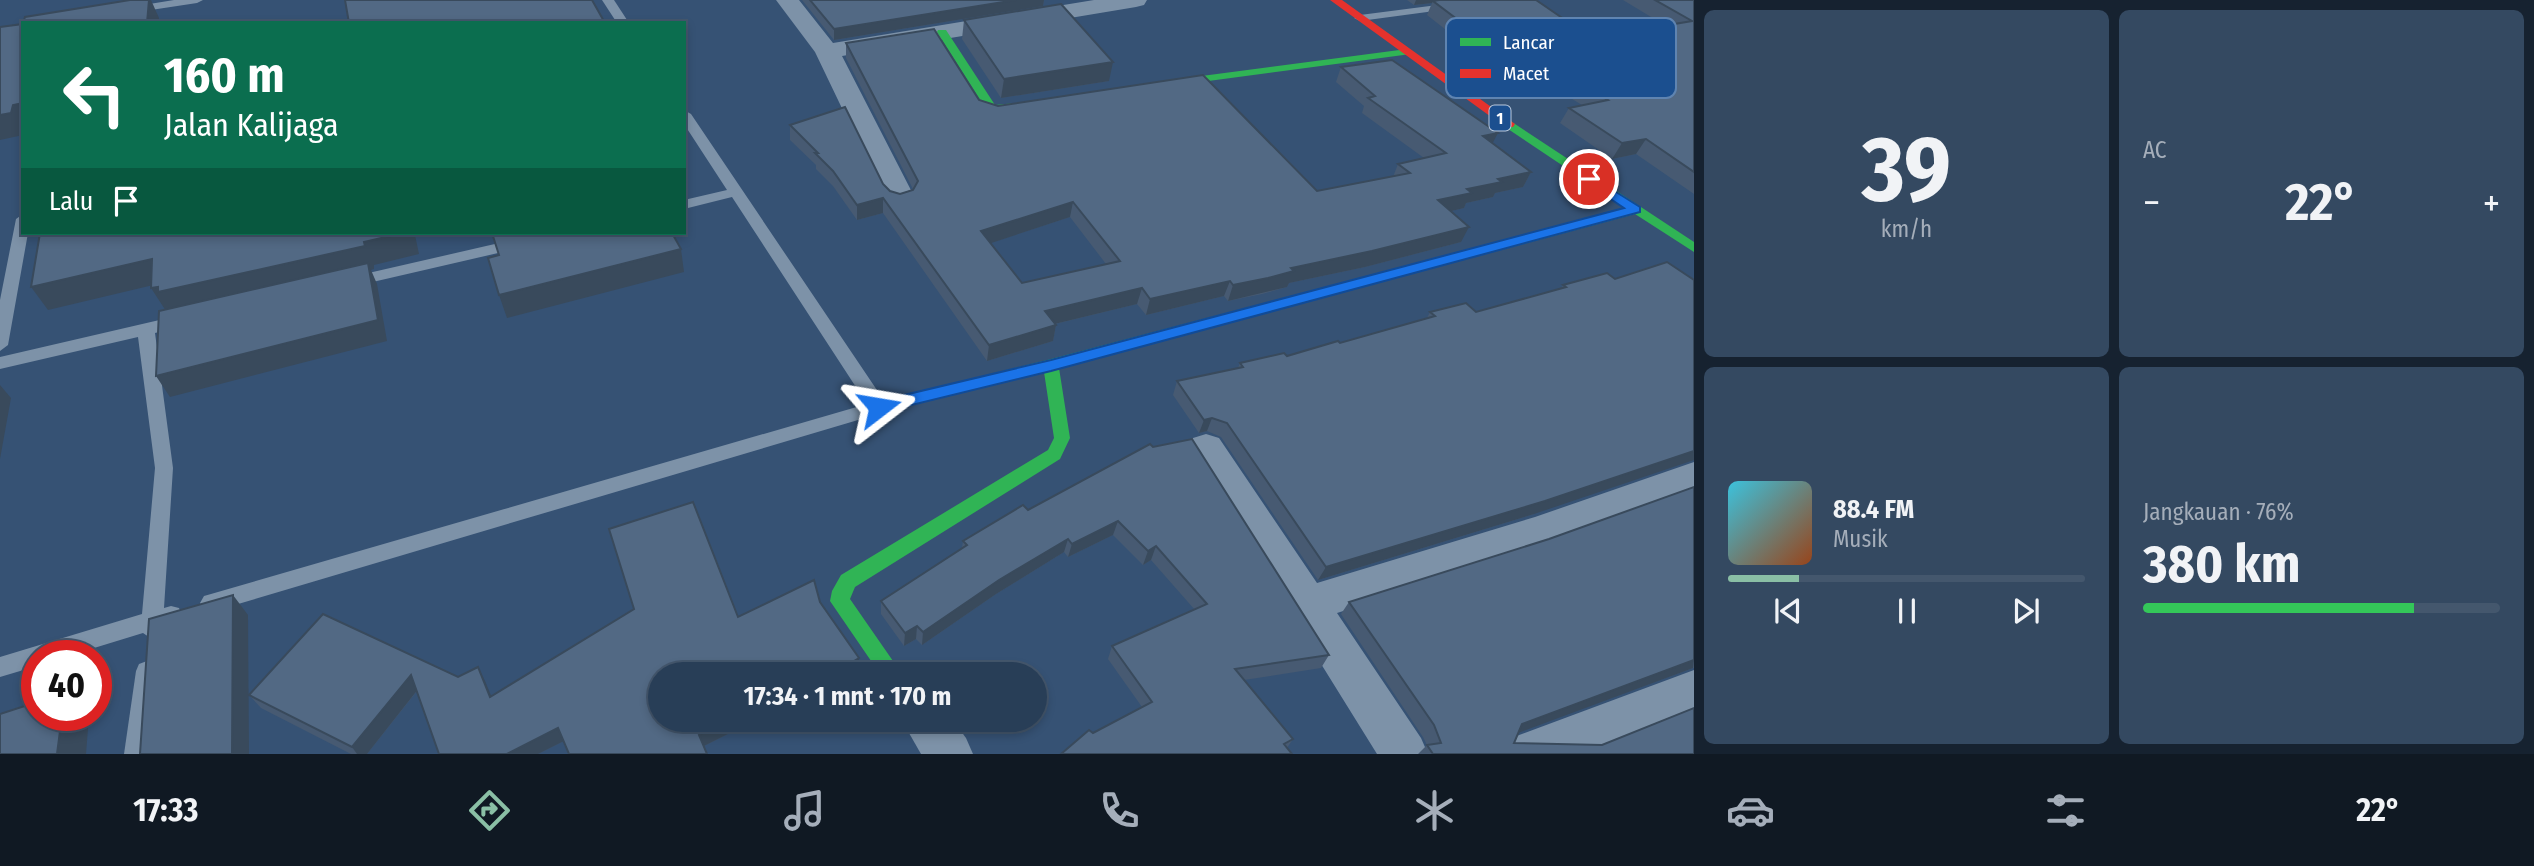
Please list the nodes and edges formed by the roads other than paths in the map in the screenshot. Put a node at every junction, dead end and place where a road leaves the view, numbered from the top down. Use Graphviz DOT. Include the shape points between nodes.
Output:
graph roads {
  1 [pos="197,0"];
  2 [pos="608,0"];
  3 [pos="788,0"];
  4 [pos="1136,0"];
  5 [pos="1335,0"];
  6 [pos="1466,5"];
  7 [pos="115,12"];
  8 [pos="1360,18"];
  9 [pos="622,21"];
  10 [pos="942,32"];
  11 [pos="827,51"];
  12 [pos="1407,52"];
  13 [pos="1446,79"];
  14 [pos="1137,88"];
  15 [pos="1474,98"];
  16 [pos="1044,104"];
  17 [pos="686,117"];
  18 [pos="736,192"];
  19 [pos="900,198"];
  20 [pos="686,204"];
  21 [pos="1635,209"];
  22 [pos="21,230"];
  23 [pos="554,235"];
  24 [pos="1693,247"];
  25 [pos="334,286"];
  26 [pos="200,317"];
  27 [pos="146,330"];
  28 [pos="0,345"];
  29 [pos="0,363"];
  30 [pos="1051,365"];
  31 [pos="879,407"];
  32 [pos="1206,448"];
  33 [pos="1694,477"];
  34 [pos="1309,604"];
  35 [pos="153,620"];
  36 [pos="883,662"];
  37 [pos="0,667"];
  38 [pos="1694,691"];
  39 [pos="933,732"];
  40 [pos="136,754"];
  41 [pos="948,754"];
  42 [pos="1404,754"];
  43 [pos="1528,754"];
  1 -- 7 [label="lane"];
  2 -- 9 [label="lane"];
  3 -- 11 [label="street"];
  4 -- 10 [label="street"];
  5 -- 8 [label="main road, 1"];
  6 -- 8 [label="lane"];
  8 -- 12 [label="main road, 1"];
  10 -- 11 [label="street"];
  10 -- 16 [label="main road" via="992,109"];
  11 -- 19 [label="street"];
  12 -- 13 [label="main road, 1"];
  12 -- 14 [label="main road"];
  15 -- 21 [label="main road, 1"];
  17 -- 18 [label="lane"];
  18 -- 20 [label="lane"];
  18 -- 31 [label="lane"];
  21 -- 24 [label="main road, 1"];
  21 -- 30 [label="main road"];
  22 -- 28 [label="lane"];
  23 -- 25 [label="lane"];
  26 -- 27 [label="lane"];
  27 -- 29 [label="lane"];
  27 -- 35 [label="lane" via="164,468"];
  30 -- 31 [label="main road"];
  30 -- 36 [label="main road" via="1062,438 1054,454 848,581 841,591 840,601"];
  31 -- 35 [label="lane"];
  32 -- 34 [label="street"];
  33 -- 34 [label="street" via="1537,533"];
  34 -- 42 [label="street"];
  35 -- 37 [label="lane"];
  35 -- 40 [label="lane"];
  38 -- 43 [label="street"];
  39 -- 41 [label="street"];
}
